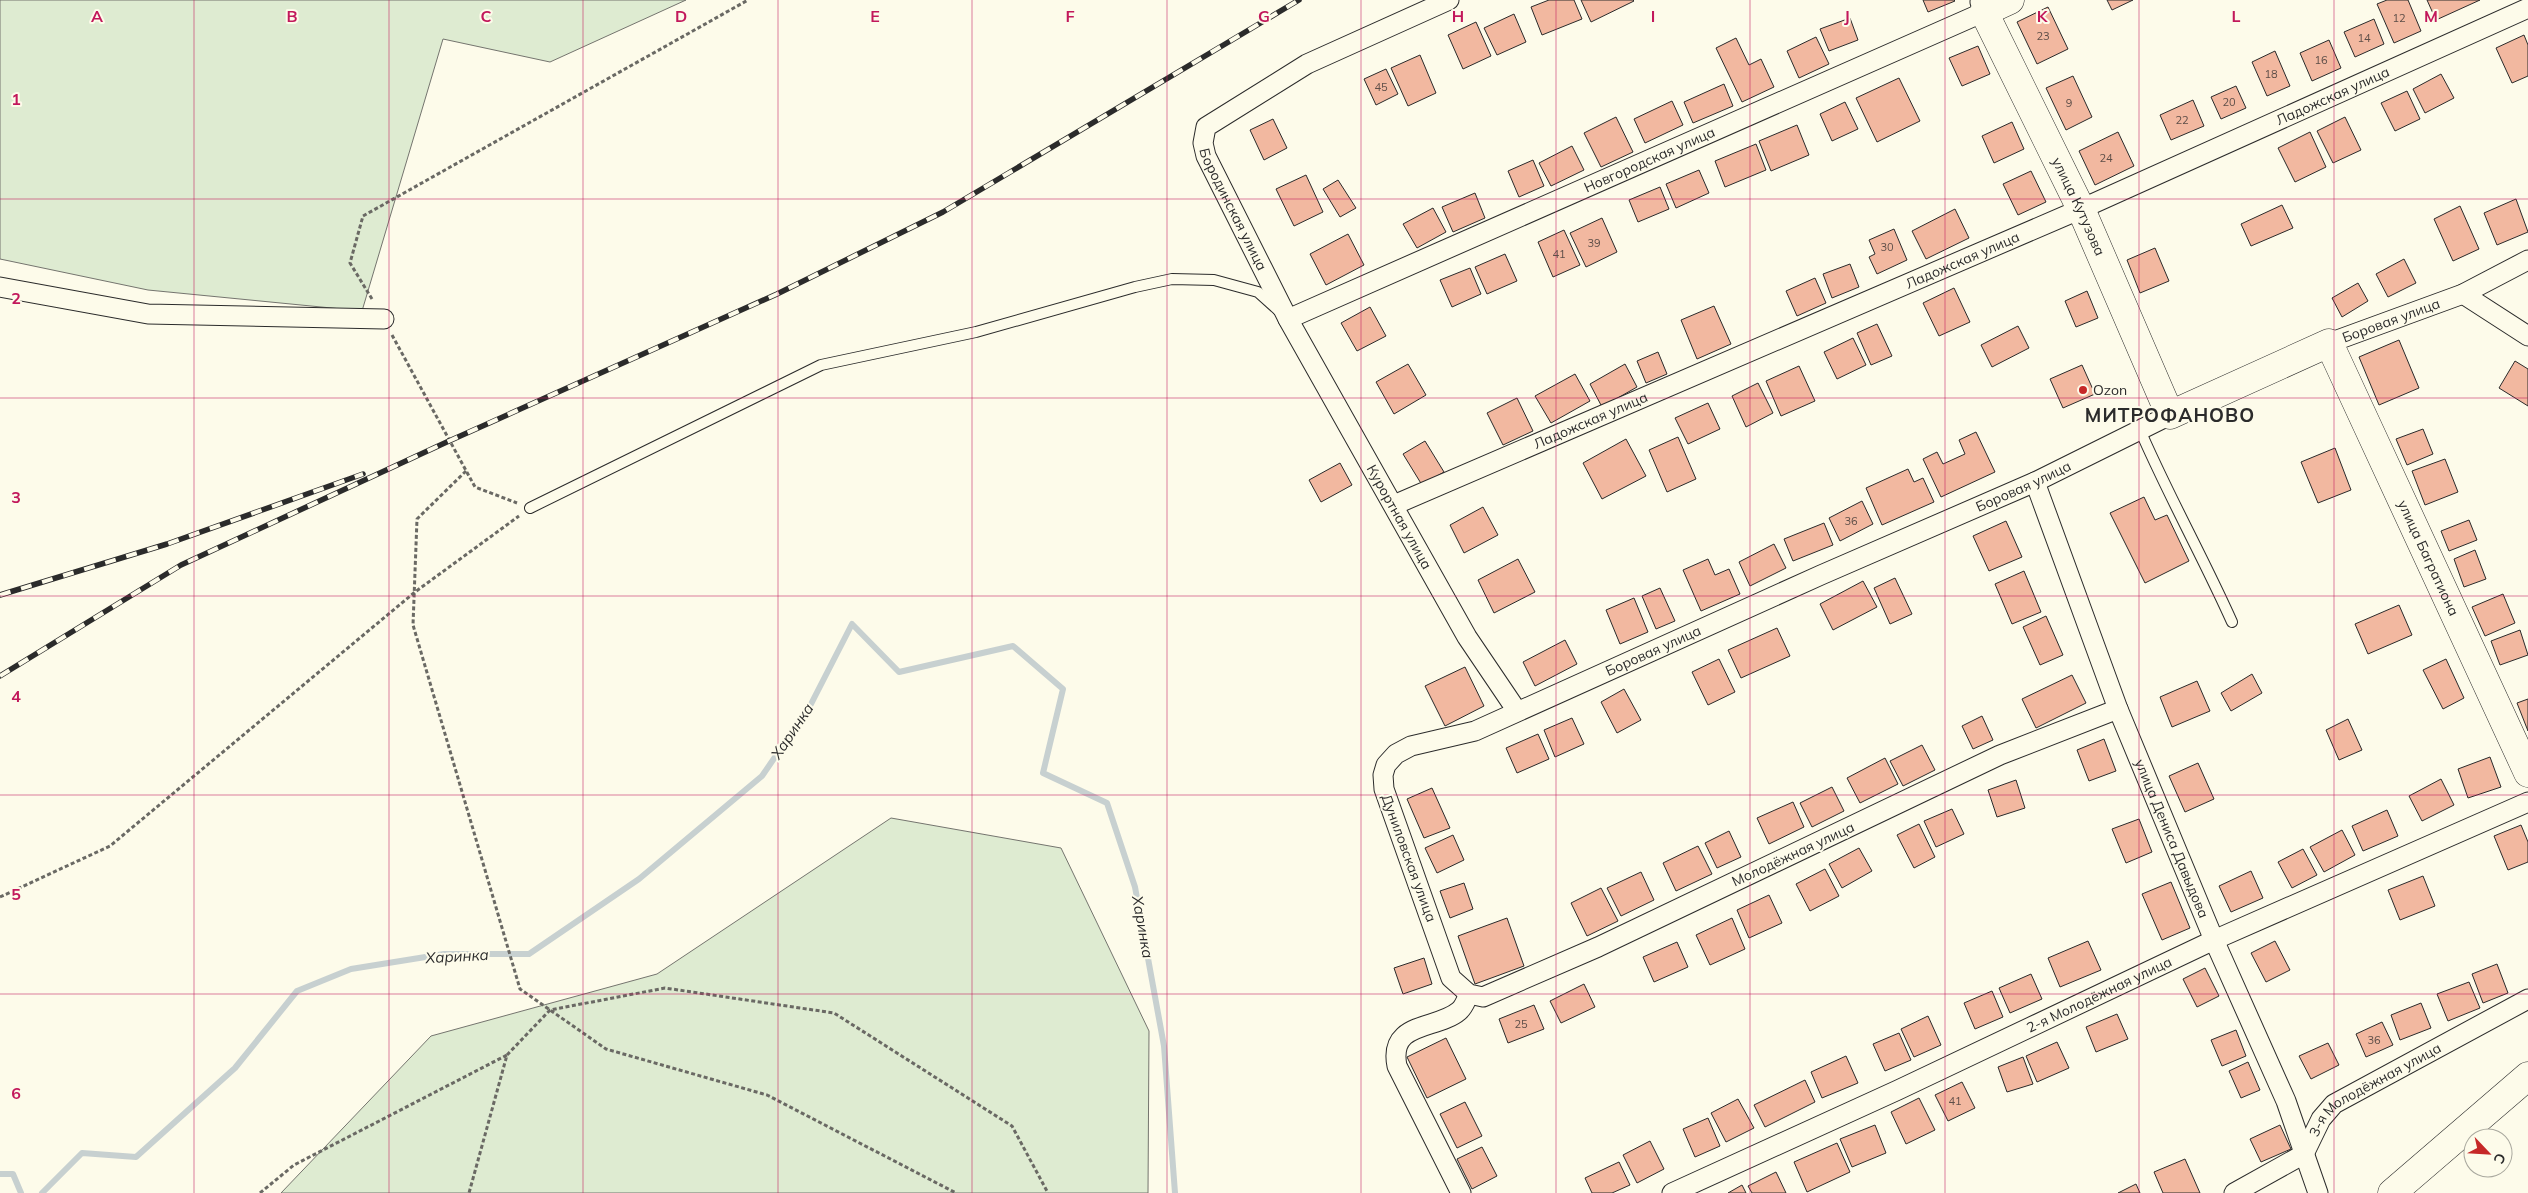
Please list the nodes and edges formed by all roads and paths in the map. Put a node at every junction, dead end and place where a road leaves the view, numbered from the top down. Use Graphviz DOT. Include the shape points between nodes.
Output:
graph roads {
  1 [pos="748,0"];
  2 [pos="1449,0"];
  3 [pos="2010,0"];
  4 [pos="1982,6"];
  5 [pos="2528,8"];
  6 [pos="2081,209"];
  7 [pos="2528,260"];
  8 [pos="0,287"];
  9 [pos="2463,294"];
  10 [pos="384,319"];
  11 [pos="1288,319"];
  12 [pos="2528,336"];
  13 [pos="2328,343"];
  14 [pos="2170,415"];
  15 [pos="2140,430"];
  16 [pos="466,471"];
  17 [pos="2035,482"];
  18 [pos="1394,506"];
  19 [pos="530,508"];
  20 [pos="415,592"];
  21 [pos="2232,622"];
  22 [pos="2118,709"];
  23 [pos="1516,711"];
  24 [pos="2528,773"];
  25 [pos="2528,802"];
  26 [pos="0,897"];
  27 [pos="2214,940"];
  28 [pos="1469,994"];
  29 [pos="2528,999"];
  30 [pos="550,1010"];
  31 [pos="507,1055"];
  32 [pos="2528,1076"];
  33 [pos="2304,1154"];
  34 [pos="260,1193"];
  35 [pos="468,1193"];
  36 [pos="956,1193"];
  37 [pos="1048,1193"];
  38 [pos="1461,1193"];
  39 [pos="1672,1193"];
  40 [pos="2234,1193"];
  41 [pos="2318,1193"];
  42 [pos="2392,1193"];
  1 -- 10 [label="path" via="363,216 350,263"];
  2 -- 11 [label="street, Бородинская улица" via="1307,64 1206,127 1203,143 1206,156"];
  3 -- 4 [label="street, Новгородская улица"];
  4 -- 6 [label="street, улица Кутузова"];
  4 -- 11 [label="street, Новгородская улица"];
  5 -- 6 [label="street, Ладожская улица"];
  6 -- 14 [label="street, улица Кутузова"];
  6 -- 18 [label="street, Ладожская улица"];
  7 -- 9 [label="street, Боровая улица"];
  8 -- 10 [label="street" via="148,314"];
  9 -- 12 [label="street"];
  9 -- 13 [label="street, Боровая улица"];
  10 -- 16 [label="path"];
  11 -- 18 [label="street, Курортная улица"];
  11 -- 19 [label="lane" via="1258,292 1214,280 1172,279 976,332 821,365"];
  13 -- 14 [label="street, Боровая улица"];
  13 -- 24 [label="street, улица Багратиона"];
  14 -- 15 [label="street, Боровая улица"];
  15 -- 17 [label="street, Боровая улица"];
  15 -- 21 [label="lane"];
  16 -- 19 [label="path" via="475,488"];
  16 -- 20 [label="path" via="418,519"];
  17 -- 22 [label="street, улица Дениса Давыдова"];
  17 -- 23 [label="street, Боровая улица"];
  18 -- 23 [label="street, Курортная улица" via="1467,636"];
  19 -- 20 [label="path"];
  20 -- 26 [label="path" via="110,846"];
  20 -- 30 [label="path" via="414,626 520,989"];
  22 -- 27 [label="street, улица Дениса Давыдова"];
  22 -- 28 [label="street, Молодёжная улица" via="2000,755 1598,947 1483,996"];
  23 -- 28 [label="street, Дуниловская улица" via="1475,730 1411,746 1396,754 1386,765 1383,775 1396,827 1451,978"];
  25 -- 27 [label="street, 2-я Молодёжная улица"];
  27 -- 33 [label="street, улица Дениса Давыдова" via="2286,1101"];
  27 -- 39 [label="street, 2-я Молодёжная улица"];
  28 -- 38 [label="street" via="1460,1010 1452,1016 1404,1035 1396,1057"];
  29 -- 33 [label="street, 3-я Молодёжная улица" via="2334,1104 2321,1119"];
  30 -- 31 [label="path"];
  30 -- 36 [label="path" via="606,1049 767,1095"];
  30 -- 37 [label="path" via="665,988 834,1013 1012,1126"];
  31 -- 34 [label="path" via="294,1165"];
  31 -- 35 [label="path"];
  32 -- 42 [label="street"];
  33 -- 40 [label="street, 3-я Молодёжная улица"];
  33 -- 41 [label="street, улица Дениса Давыдова"];
}
